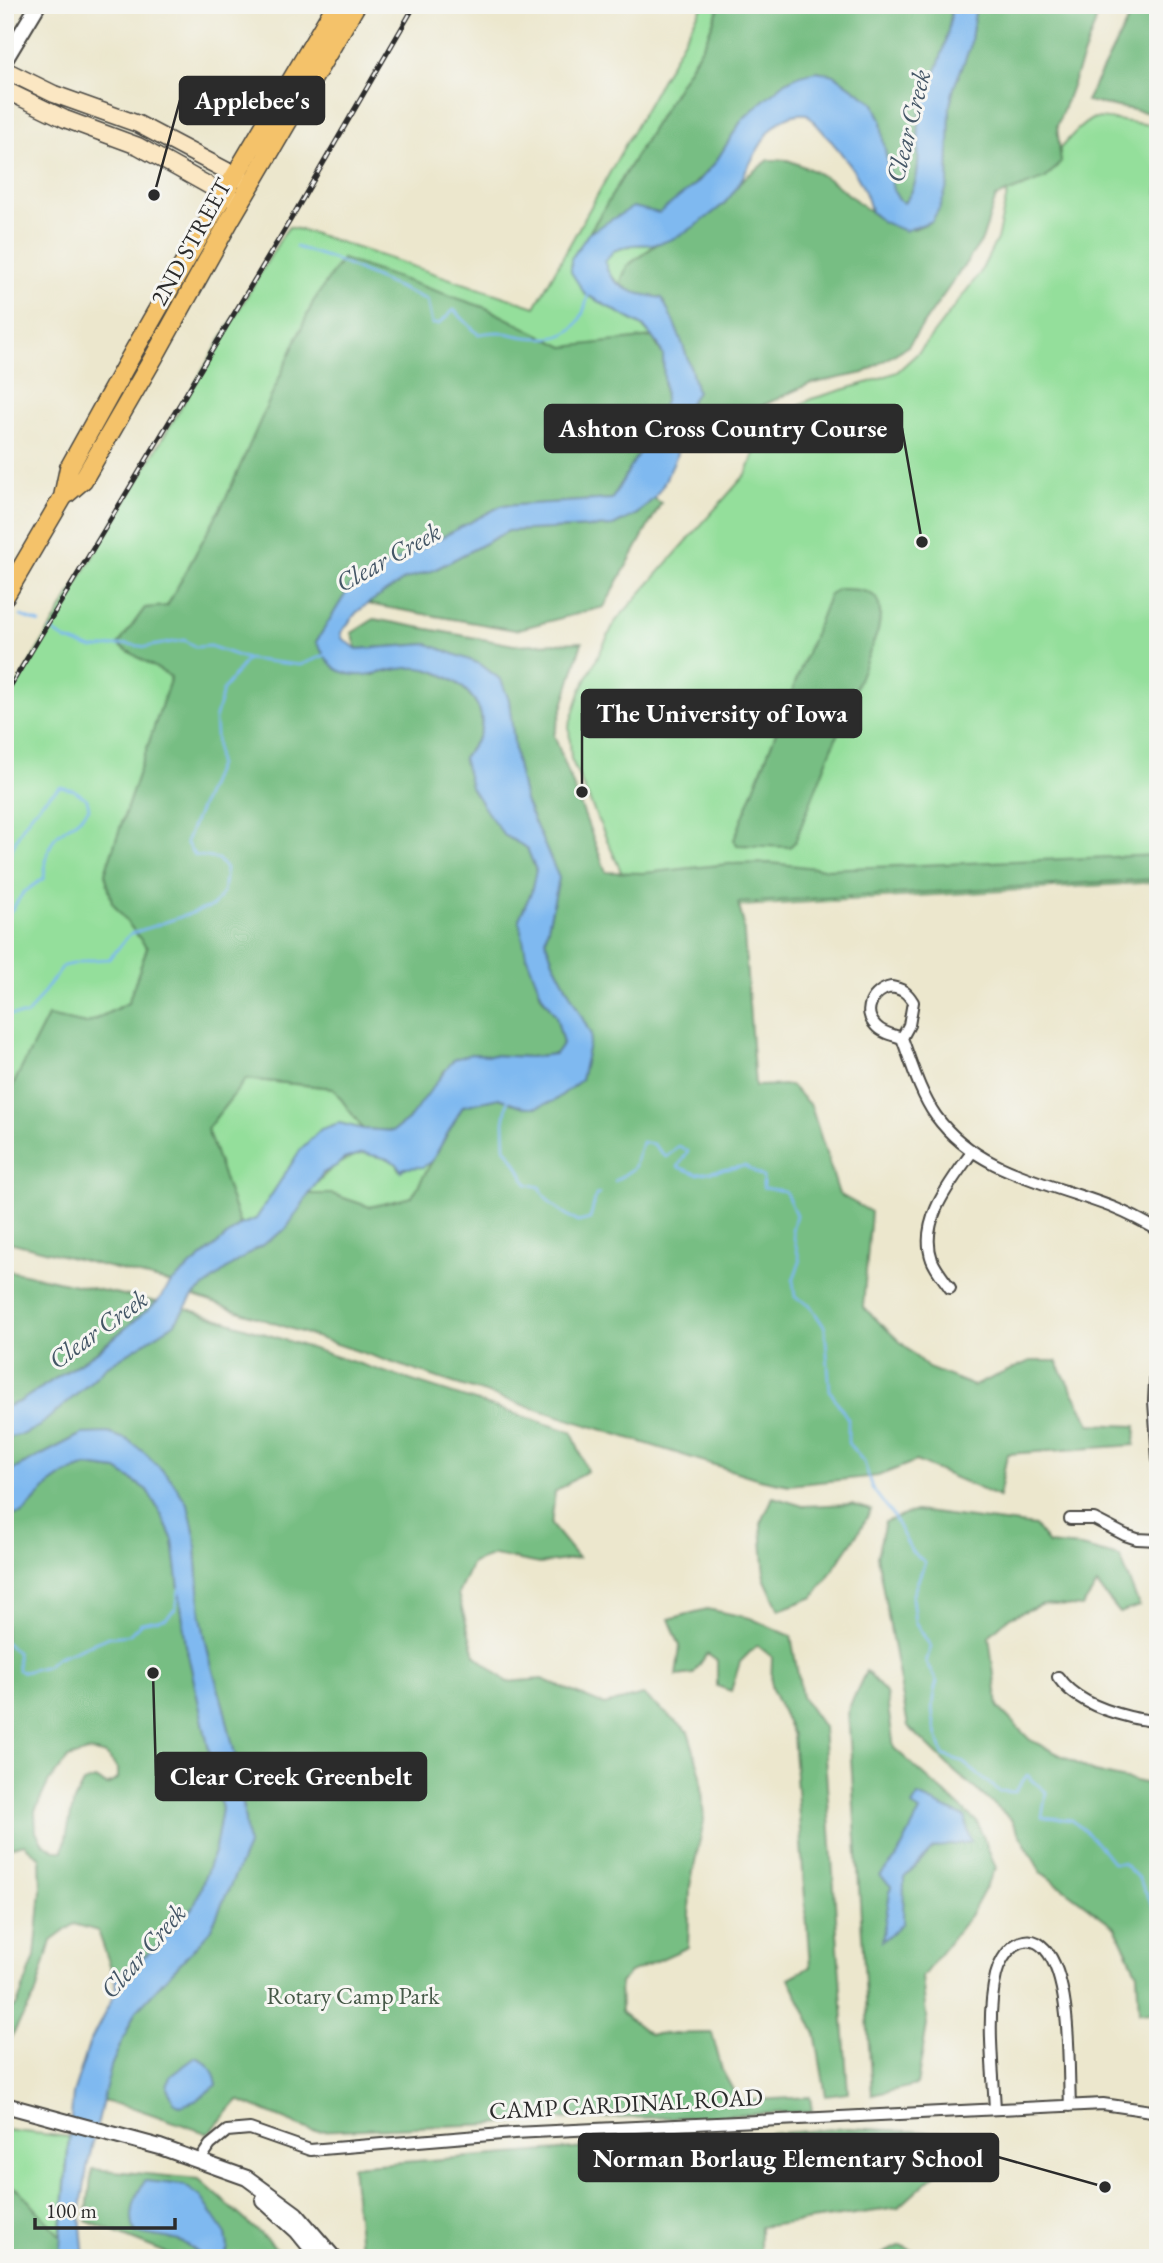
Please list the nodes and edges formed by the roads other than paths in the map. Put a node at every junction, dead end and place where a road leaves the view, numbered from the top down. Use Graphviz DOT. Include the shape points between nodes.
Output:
graph roads {
  1 [pos="38,5"];
  2 [pos="337,5"];
  3 [pos="356,5"];
  4 [pos="5,60"];
  5 [pos="5,70"];
  6 [pos="5,90"];
  7 [pos="243,180"];
  8 [pos="232,199"];
  9 [pos="5,596"];
  10 [pos="902,1038"];
  11 [pos="972,1152"];
  12 [pos="1158,1230"];
  13 [pos="950,1287"];
  14 [pos="1158,1327"];
  15 [pos="1157,1353"];
  16 [pos="1158,1460"];
  17 [pos="1070,1519"];
  18 [pos="1158,1540"];
  19 [pos="1058,1677"];
  20 [pos="1156,1720"];
  21 [pos="5,2105"];
  22 [pos="1070,2106"];
  23 [pos="995,2109"];
  24 [pos="1158,2112"];
  25 [pos="200,2160"];
  26 [pos="319,2258"];
  27 [pos="334,2258"];
  1 -- 4 [label="street"];
  2 -- 7 [label="main road, 2ND STREET"];
  3 -- 7 [label="main road, 2ND STREET"];
  5 -- 7 [label="main road" via="54,94 138,124"];
  6 -- 8 [label="main road" via="138,146"];
  7 -- 8 [label="main road, 2ND STREET"];
  8 -- 9 [label="main road, 2ND STREET" via="69,468 63,497"];
  10 -- 10 [label="street" via="877,1028 871,1019 873,996 881,989 900,989 913,1002"];
  10 -- 11 [label="street" via="928,1103"];
  11 -- 12 [label="street" via="1007,1171 1115,1209"];
  11 -- 13 [label="street" via="940,1200 930,1234 933,1262"];
  14 -- 15 [label="street"];
  15 -- 16 [label="street"];
  17 -- 18 [label="street" via="1094,1519 1137,1539"];
  19 -- 20 [label="street" via="1076,1695 1115,1713"];
  21 -- 25 [label="street"];
  22 -- 23 [label="street, CAMP CARDINAL ROAD"];
  22 -- 23 [label="street" via="1061,1982 1044,1948 1025,1941 1004,1954 996,1972 991,2008"];
  22 -- 24 [label="street, CAMP CARDINAL ROAD" via="1109,2104"];
  23 -- 25 [label="street, CAMP CARDINAL ROAD" via="514,2133 310,2150 250,2129 227,2131"];
  25 -- 26 [label="street" via="267,2203"];
  25 -- 27 [label="street" via="247,2178 296,2214"];
}
